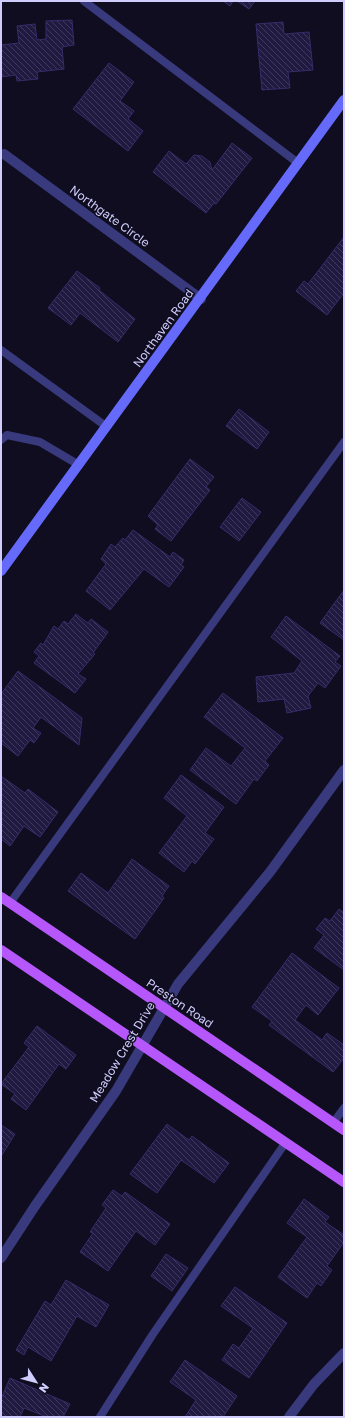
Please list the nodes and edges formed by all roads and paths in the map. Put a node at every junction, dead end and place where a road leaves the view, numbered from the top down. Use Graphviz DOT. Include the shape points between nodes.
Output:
graph roads {
  1 [pos="84,1"];
  2 [pos="344,100"];
  3 [pos="4,154"];
  4 [pos="298,164"];
  5 [pos="200,299"];
  6 [pos="1,350"];
  7 [pos="107,427"];
  8 [pos="1,440"];
  9 [pos="344,442"];
  10 [pos="79,465"];
  11 [pos="1,571"];
  12 [pos="344,770"];
  13 [pos="1,897"];
  14 [pos="10,903"];
  15 [pos="1,950"];
  16 [pos="164,1008"];
  17 [pos="142,1045"];
  18 [pos="344,1108"];
  19 [pos="334,1123"];
  20 [pos="344,1130"];
  21 [pos="286,1142"];
  22 [pos="344,1182"];
  23 [pos="1,1258"];
  24 [pos="344,1353"];
  25 [pos="100,1417"];
  26 [pos="289,1417"];
  1 -- 4 [label="lane"];
  2 -- 4 [label="street, Northaven Road"];
  3 -- 5 [label="street, Northgate Circle"];
  4 -- 5 [label="street, Northaven Road"];
  5 -- 7 [label="street, Northaven Road"];
  6 -- 7 [label="lane"];
  7 -- 10 [label="street, Northaven Road"];
  8 -- 10 [label="lane" via="7,435 40,442"];
  9 -- 14 [label="lane"];
  10 -- 11 [label="street, Northaven Road"];
  12 -- 16 [label="street, Meadow Crest Drive" via="270,872 178,984"];
  13 -- 14 [label="main road, Preston Road"];
  14 -- 16 [label="main road, Preston Road"];
  15 -- 17 [label="main road"];
  16 -- 17 [label="street, Meadow Crest Drive"];
  16 -- 19 [label="main road, Preston Road"];
  17 -- 21 [label="main road"];
  17 -- 23 [label="street, Meadow Crest Drive" via="116,1091"];
  18 -- 19 [label="lane"];
  19 -- 20 [label="main road, Preston Road"];
  21 -- 22 [label="main road"];
  21 -- 25 [label="lane"];
  24 -- 26 [label="street" via="314,1384"];
}
